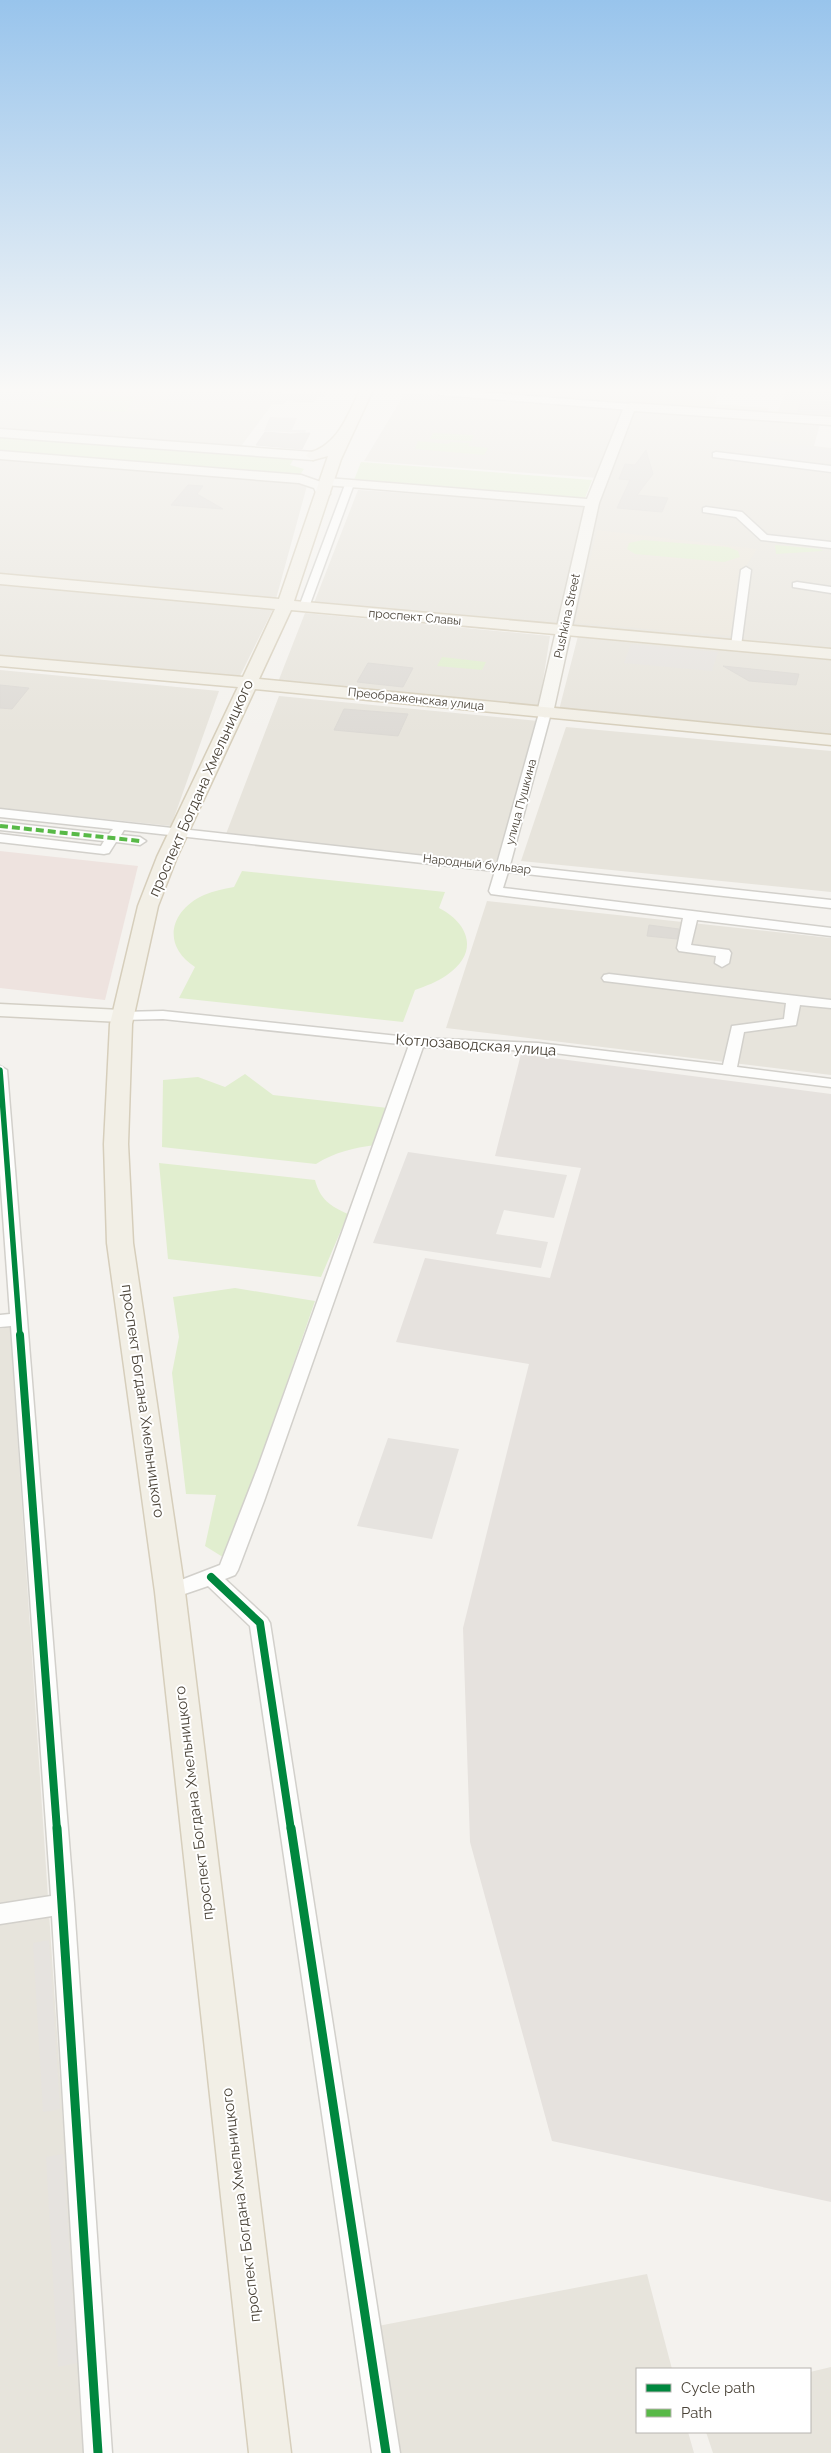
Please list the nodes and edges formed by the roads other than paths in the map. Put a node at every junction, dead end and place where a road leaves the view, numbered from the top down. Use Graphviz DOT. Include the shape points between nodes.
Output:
graph roads {
  1 [pos="320,506"];
  2 [pos="341,506"];
  3 [pos="591,506"];
  4 [pos="706,510"];
  5 [pos="831,546"];
  6 [pos="746,570"];
  7 [pos="0,579"];
  8 [pos="797,585"];
  9 [pos="831,590"];
  10 [pos="285,605"];
  11 [pos="304,607"];
  12 [pos="563,631"];
  13 [pos="736,646"];
  14 [pos="831,654"];
  15 [pos="0,661"];
  16 [pos="248,683"];
  17 [pos="545,713"];
  18 [pos="831,740"];
  19 [pos="0,813"];
  20 [pos="0,826"];
  21 [pos="122,826"];
  22 [pos="0,832"];
  23 [pos="178,832"];
  24 [pos="0,838"];
  25 [pos="108,842"];
  26 [pos="140,842"];
  27 [pos="504,867"];
  28 [pos="496,892"];
  29 [pos="831,904"];
  30 [pos="691,914"];
  31 [pos="831,932"];
  32 [pos="608,978"];
  33 [pos="717,990"];
  34 [pos="794,999"];
  35 [pos="831,1004"];
  36 [pos="0,1010"];
  37 [pos="121,1019"];
  38 [pos="416,1042"];
  39 [pos="0,1070"];
  40 [pos="729,1071"];
  41 [pos="831,1083"];
  42 [pos="5,1182"];
  43 [pos="9,1320"];
  44 [pos="211,1577"];
  45 [pos="170,1592"];
  46 [pos="63,1904"];
  47 [pos="0,1914"];
  48 [pos="98,2453"];
  49 [pos="270,2453"];
  50 [pos="386,2453"];
  1 -- 10 [label="main road, проспект Богдана Хмельницкого"];
  2 -- 11 [label="street"];
  3 -- 12 [label="street, Pushkina Street"];
  4 -- 5 [label="street" via="739,514 764,538"];
  6 -- 13 [label="street"];
  7 -- 10 [label="main road, проспект Славы"];
  8 -- 9 [label="street"];
  10 -- 11 [label="main road, проспект Славы"];
  10 -- 16 [label="main road, проспект Богдана Хмельницкого"];
  11 -- 12 [label="main road, проспект Славы"];
  12 -- 13 [label="main road, проспект Славы"];
  12 -- 17 [label="street, Pushkina Street"];
  13 -- 14 [label="main road, проспект Славы"];
  15 -- 16 [label="main road, Преображенская улица"];
  16 -- 17 [label="main road, Преображенская улица"];
  16 -- 23 [label="main road, проспект Богдана Хмельницкого"];
  17 -- 18 [label="main road, Преображенская улица"];
  17 -- 27 [label="street, улица Пушкина"];
  19 -- 21 [label="street, Народный бульвар"];
  20 -- 25 [label="street"];
  21 -- 23 [label="street, Народный бульвар"];
  21 -- 25 [label="street"];
  22 -- 25 [label="street"];
  23 -- 27 [label="street, Народный бульвар"];
  23 -- 37 [label="main road, проспект Богдана Хмельницкого" via="148,906"];
  24 -- 25 [label="street"];
  25 -- 26 [label="street"];
  27 -- 28 [label="street, улица Пушкина"];
  27 -- 29 [label="street, Народный бульвар"];
  28 -- 30 [label="street, Народный бульвар"];
  30 -- 31 [label="street, Народный бульвар"];
  30 -- 33 [label="street" via="684,948 724,953"];
  32 -- 33 [label="street"];
  33 -- 34 [label="street"];
  34 -- 35 [label="street"];
  34 -- 40 [label="street" via="791,1022 737,1029"];
  36 -- 37 [label="street"];
  37 -- 38 [label="street, Котлозаводская улица" via="182,1017"];
  37 -- 45 [label="main road, проспект Богдана Хмельницкого" via="116,1144 120,1243"];
  38 -- 40 [label="street, Котлозаводская улица" via="538,1047"];
  38 -- 44 [label="street" via="399,1100 328,1292 254,1508 228,1570"];
  39 -- 42 [label="street"];
  40 -- 41 [label="street, Котлозаводская улица"];
  42 -- 43 [label="street"];
  43 -- 46 [label="street"];
  44 -- 45 [label="street"];
  44 -- 50 [label="street" via="260,1623"];
  45 -- 49 [label="main road, проспект Богдана Хмельницкого"];
  46 -- 47 [label="street"];
  46 -- 48 [label="street"];
}
